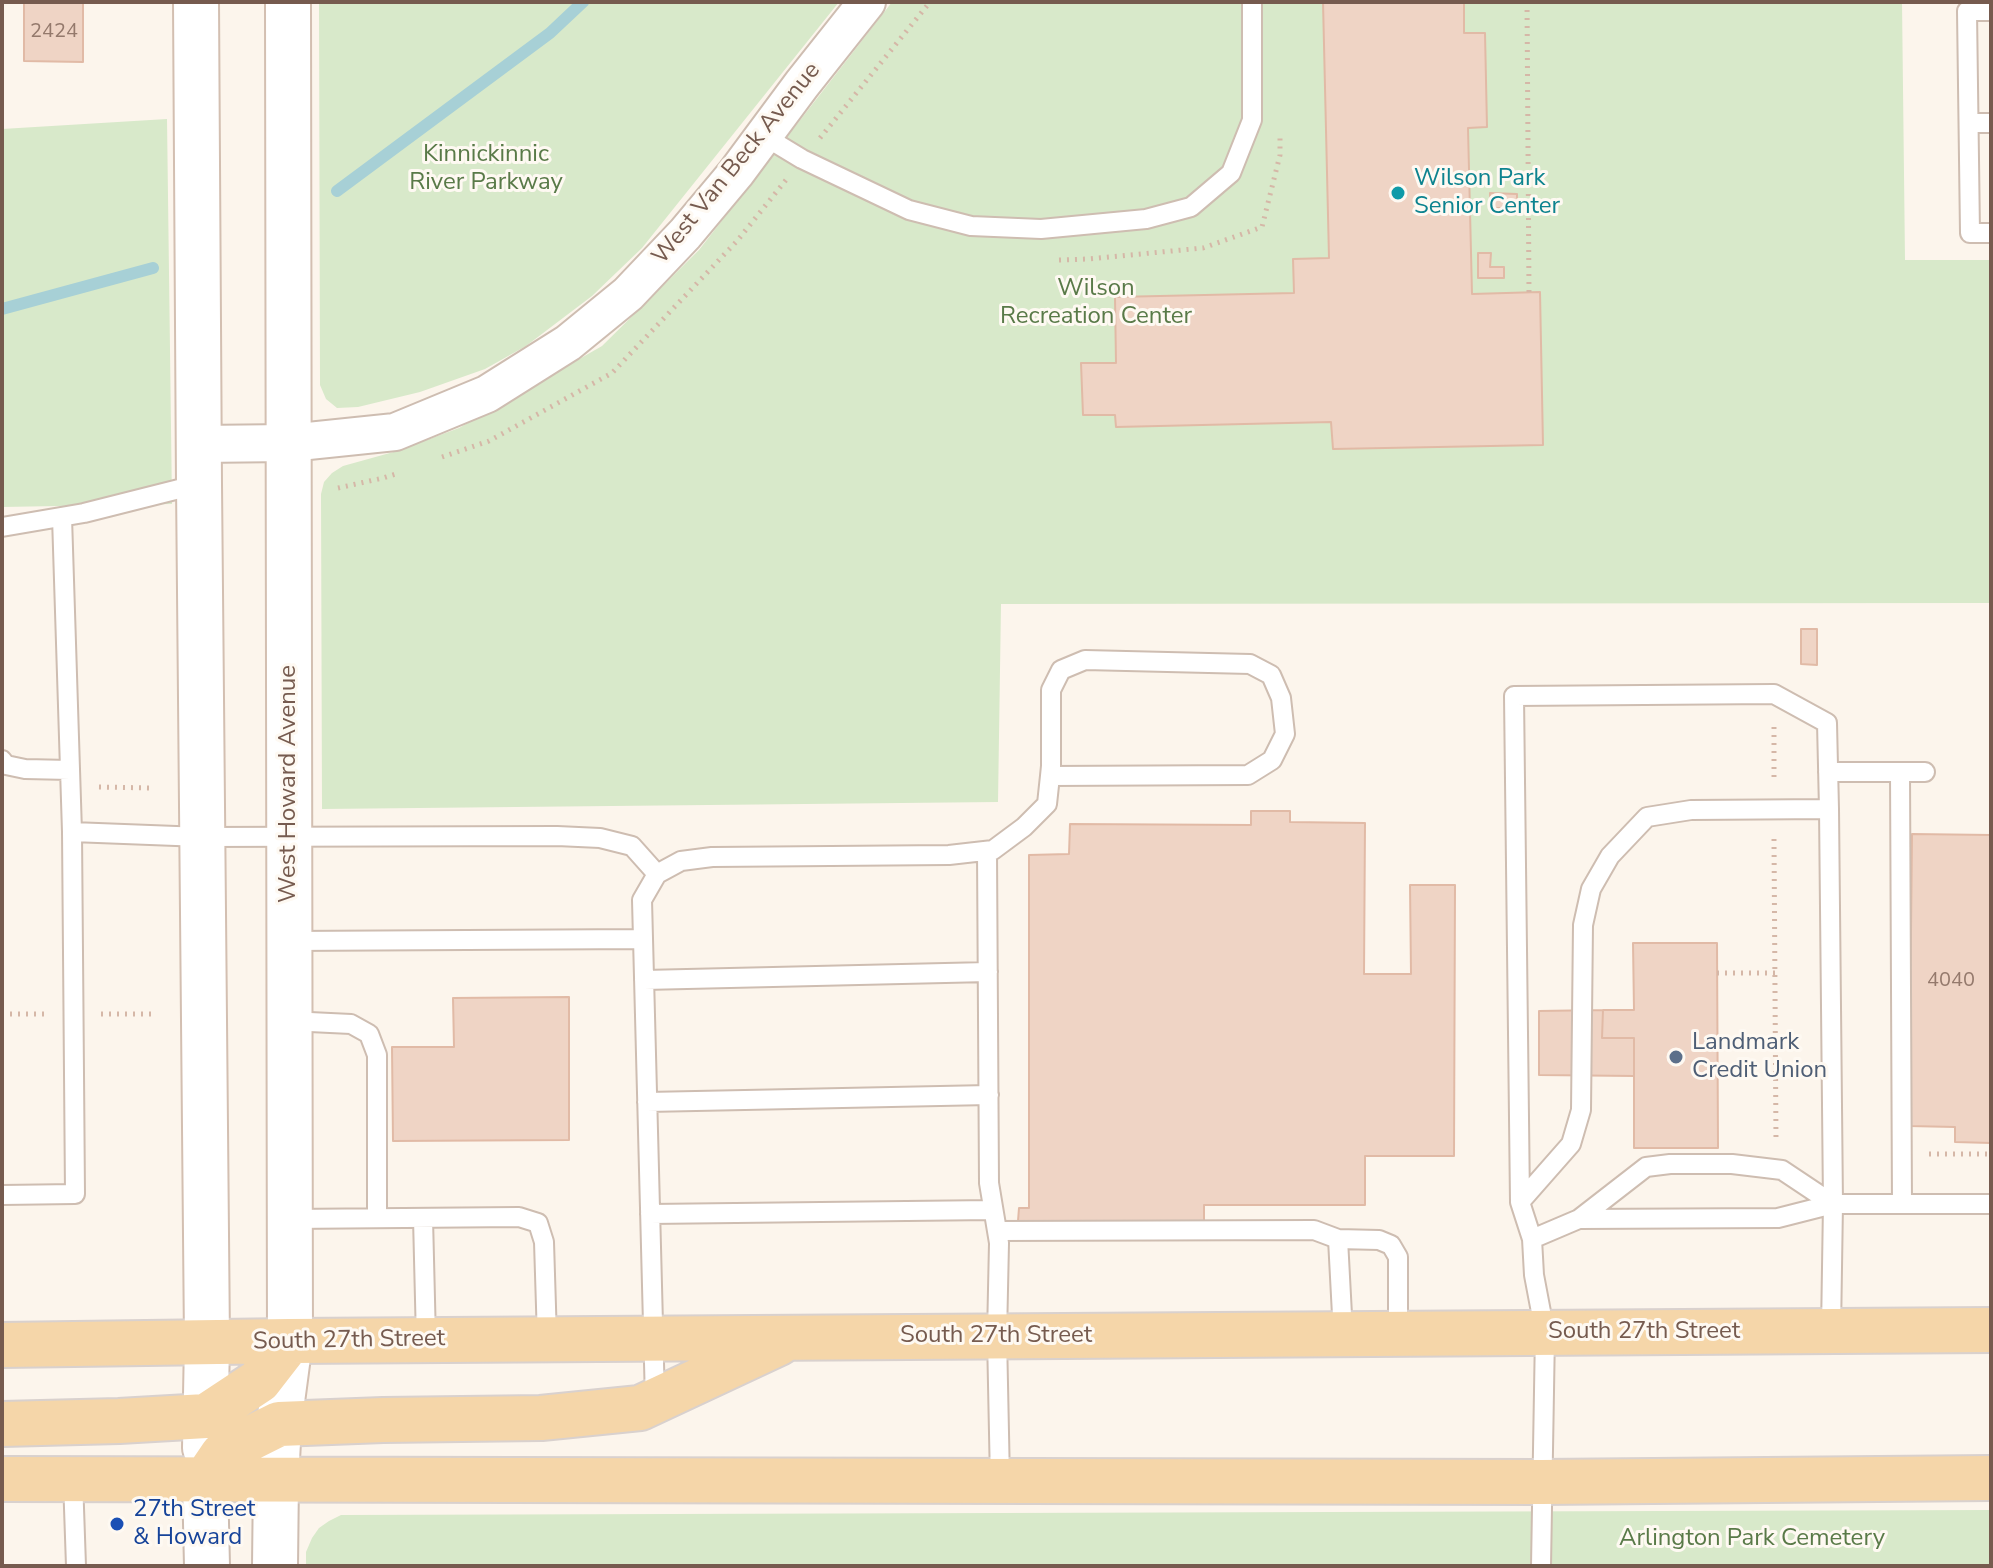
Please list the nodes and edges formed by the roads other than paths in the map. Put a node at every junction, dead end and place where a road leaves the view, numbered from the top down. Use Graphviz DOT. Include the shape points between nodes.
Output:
graph roads {
  1 [pos="196,2"];
  2 [pos="288,2"];
  3 [pos="867,2"];
  4 [pos="1252,2"];
  5 [pos="1991,11"];
  6 [pos="1969,123"];
  7 [pos="1991,123"];
  8 [pos="764,136"];
  9 [pos="1991,233"];
  10 [pos="289,443"];
  11 [pos="199,464"];
  12 [pos="62,517"];
  13 [pos="2,527"];
  14 [pos="2,760"];
  15 [pos="70,770"];
  16 [pos="1828,772"];
  17 [pos="1900,772"];
  18 [pos="1925,772"];
  19 [pos="1050,776"];
  20 [pos="1829,809"];
  21 [pos="72,832"];
  22 [pos="202,837"];
  23 [pos="288,838"];
  24 [pos="987,851"];
  25 [pos="657,874"];
  26 [pos="643,939"];
  27 [pos="288,941"];
  28 [pos="988,972"];
  29 [pos="644,980"];
  30 [pos="289,1021"];
  31 [pos="989,1095"];
  32 [pos="647,1102"];
  33 [pos="2,1195"];
  34 [pos="1520,1202"];
  35 [pos="1833,1204"];
  36 [pos="1902,1204"];
  37 [pos="1991,1204"];
  38 [pos="992,1210"];
  39 [pos="650,1214"];
  40 [pos="377,1218"];
  41 [pos="423,1218"];
  42 [pos="289,1219"];
  43 [pos="1579,1219"];
  44 [pos="997,1231"];
  45 [pos="1338,1239"];
  46 [pos="1532,1239"];
  47 [pos="1991,1330"];
  48 [pos="1831,1331"];
  49 [pos="1398,1333"];
  50 [pos="1545,1333"];
  51 [pos="1343,1334"];
  52 [pos="997,1336"];
  53 [pos="791,1338"];
  54 [pos="547,1339"];
  55 [pos="653,1339"];
  56 [pos="426,1340"];
  57 [pos="290,1341"];
  58 [pos="207,1342"];
  59 [pos="2,1345"];
  60 [pos="655,1401"];
  61 [pos="206,1416"];
  62 [pos="2,1424"];
  63 [pos="279,1424"];
  64 [pos="276,1478"];
  65 [pos="1991,1478"];
  66 [pos="2,1479"];
  67 [pos="73,1479"];
  68 [pos="205,1480"];
  69 [pos="1000,1481"];
  70 [pos="1541,1482"];
  71 [pos="76,1566"];
  72 [pos="207,1566"];
  73 [pos="275,1566"];
  74 [pos="1541,1566"];
  1 -- 11 [label="main road"];
  2 -- 10 [label="main road, West Howard Avenue"];
  3 -- 8 [label="street, West Van Beck Avenue"];
  4 -- 8 [label="lane" via="1252,120 1231,173 1191,207 1146,219 1041,229 971,226 909,210"];
  5 -- 6 [label="lane" via="1967,11"];
  6 -- 7 [label="lane"];
  6 -- 9 [label="lane" via="1970,233"];
  8 -- 10 [label="street, West Van Beck Avenue" via="685,234 628,294 568,343 487,394 395,432"];
  10 -- 11 [label="street, West Van Beck Avenue"];
  10 -- 23 [label="main road, West Howard Avenue"];
  11 -- 12 [label="lane"];
  11 -- 22 [label="main road"];
  12 -- 13 [label="lane"];
  12 -- 15 [label="lane"];
  14 -- 15 [label="lane" via="25,769"];
  15 -- 21 [label="lane"];
  16 -- 17 [label="lane"];
  16 -- 20 [label="lane"];
  16 -- 34 [label="lane" via="1827,723 1774,694 1514,696"];
  17 -- 18 [label="lane"];
  17 -- 36 [label="lane"];
  19 -- 19 [label="lane" via="1051,690 1061,670 1085,660 1250,664 1271,675 1281,698 1285,734 1272,760 1248,775"];
  19 -- 24 [label="lane" via="1047,804"];
  20 -- 34 [label="lane" via="1691,810 1647,817 1610,856 1591,889 1583,925 1581,1110 1571,1144"];
  20 -- 35 [label="lane"];
  21 -- 22 [label="lane"];
  21 -- 33 [label="lane" via="75,1194"];
  22 -- 23 [label="lane"];
  22 -- 58 [label="main road"];
  23 -- 25 [label="lane" via="600,838 632,846"];
  23 -- 27 [label="main road, West Howard Avenue"];
  24 -- 25 [label="lane" via="712,857 681,861"];
  24 -- 28 [label="lane"];
  25 -- 26 [label="lane" via="642,900"];
  26 -- 27 [label="lane"];
  26 -- 29 [label="lane"];
  27 -- 30 [label="main road, West Howard Avenue"];
  28 -- 29 [label="lane"];
  28 -- 31 [label="lane"];
  29 -- 32 [label="lane"];
  30 -- 40 [label="lane" via="351,1024 369,1034 377,1055"];
  30 -- 42 [label="main road, West Howard Avenue"];
  31 -- 32 [label="lane"];
  31 -- 38 [label="lane"];
  32 -- 39 [label="lane"];
  34 -- 46 [label="lane"];
  35 -- 36 [label="lane"];
  35 -- 43 [label="lane" via="1778,1218"];
  35 -- 43 [label="lane" via="1782,1170 1670,1164 1646,1167"];
  35 -- 48 [label="lane"];
  36 -- 37 [label="lane"];
  38 -- 39 [label="lane"];
  38 -- 44 [label="lane"];
  39 -- 55 [label="lane"];
  40 -- 41 [label="lane"];
  40 -- 42 [label="lane"];
  41 -- 54 [label="lane" via="519,1217 538,1223 544,1242"];
  41 -- 56 [label="lane"];
  42 -- 57 [label="main road, West Howard Avenue"];
  43 -- 46 [label="lane"];
  44 -- 45 [label="lane" via="1314,1230"];
  44 -- 52 [label="lane"];
  45 -- 49 [label="lane" via="1391,1245 1398,1257"];
  45 -- 51 [label="lane"];
  46 -- 50 [label="lane"];
  47 -- 48 [label="main road, South 27th Street"];
  48 -- 50 [label="main road, South 27th Street"];
  49 -- 50 [label="main road, South 27th Street"];
  49 -- 51 [label="main road, South 27th Street"];
  50 -- 70 [label="lane"];
  51 -- 52 [label="main road, South 27th Street"];
  52 -- 53 [label="main road, South 27th Street"];
  52 -- 69 [label="lane"];
  53 -- 55 [label="main road, South 27th Street"];
  53 -- 60 [label="main road"];
  54 -- 55 [label="main road, South 27th Street"];
  54 -- 56 [label="main road, South 27th Street"];
  55 -- 60 [label="lane"];
  56 -- 57 [label="main road, South 27th Street"];
  57 -- 58 [label="main road, South 27th Street"];
  57 -- 61 [label="main road" via="259,1381"];
  57 -- 63 [label="main road, West Howard Avenue"];
  58 -- 59 [label="main road, South 27th Street"];
  58 -- 61 [label="main road"];
  60 -- 63 [label="main road" via="640,1408 541,1418"];
  61 -- 62 [label="main road"];
  61 -- 68 [label="main road"];
  63 -- 64 [label="main road, West Howard Avenue"];
  63 -- 68 [label="main road" via="222,1455"];
  64 -- 68 [label="main road"];
  64 -- 69 [label="main road"];
  64 -- 73 [label="main road, West Howard Avenue"];
  65 -- 70 [label="main road"];
  66 -- 67 [label="main road"];
  67 -- 68 [label="main road"];
  67 -- 71 [label="lane"];
  68 -- 72 [label="main road"];
  69 -- 70 [label="main road"];
  70 -- 74 [label="lane"];
}
